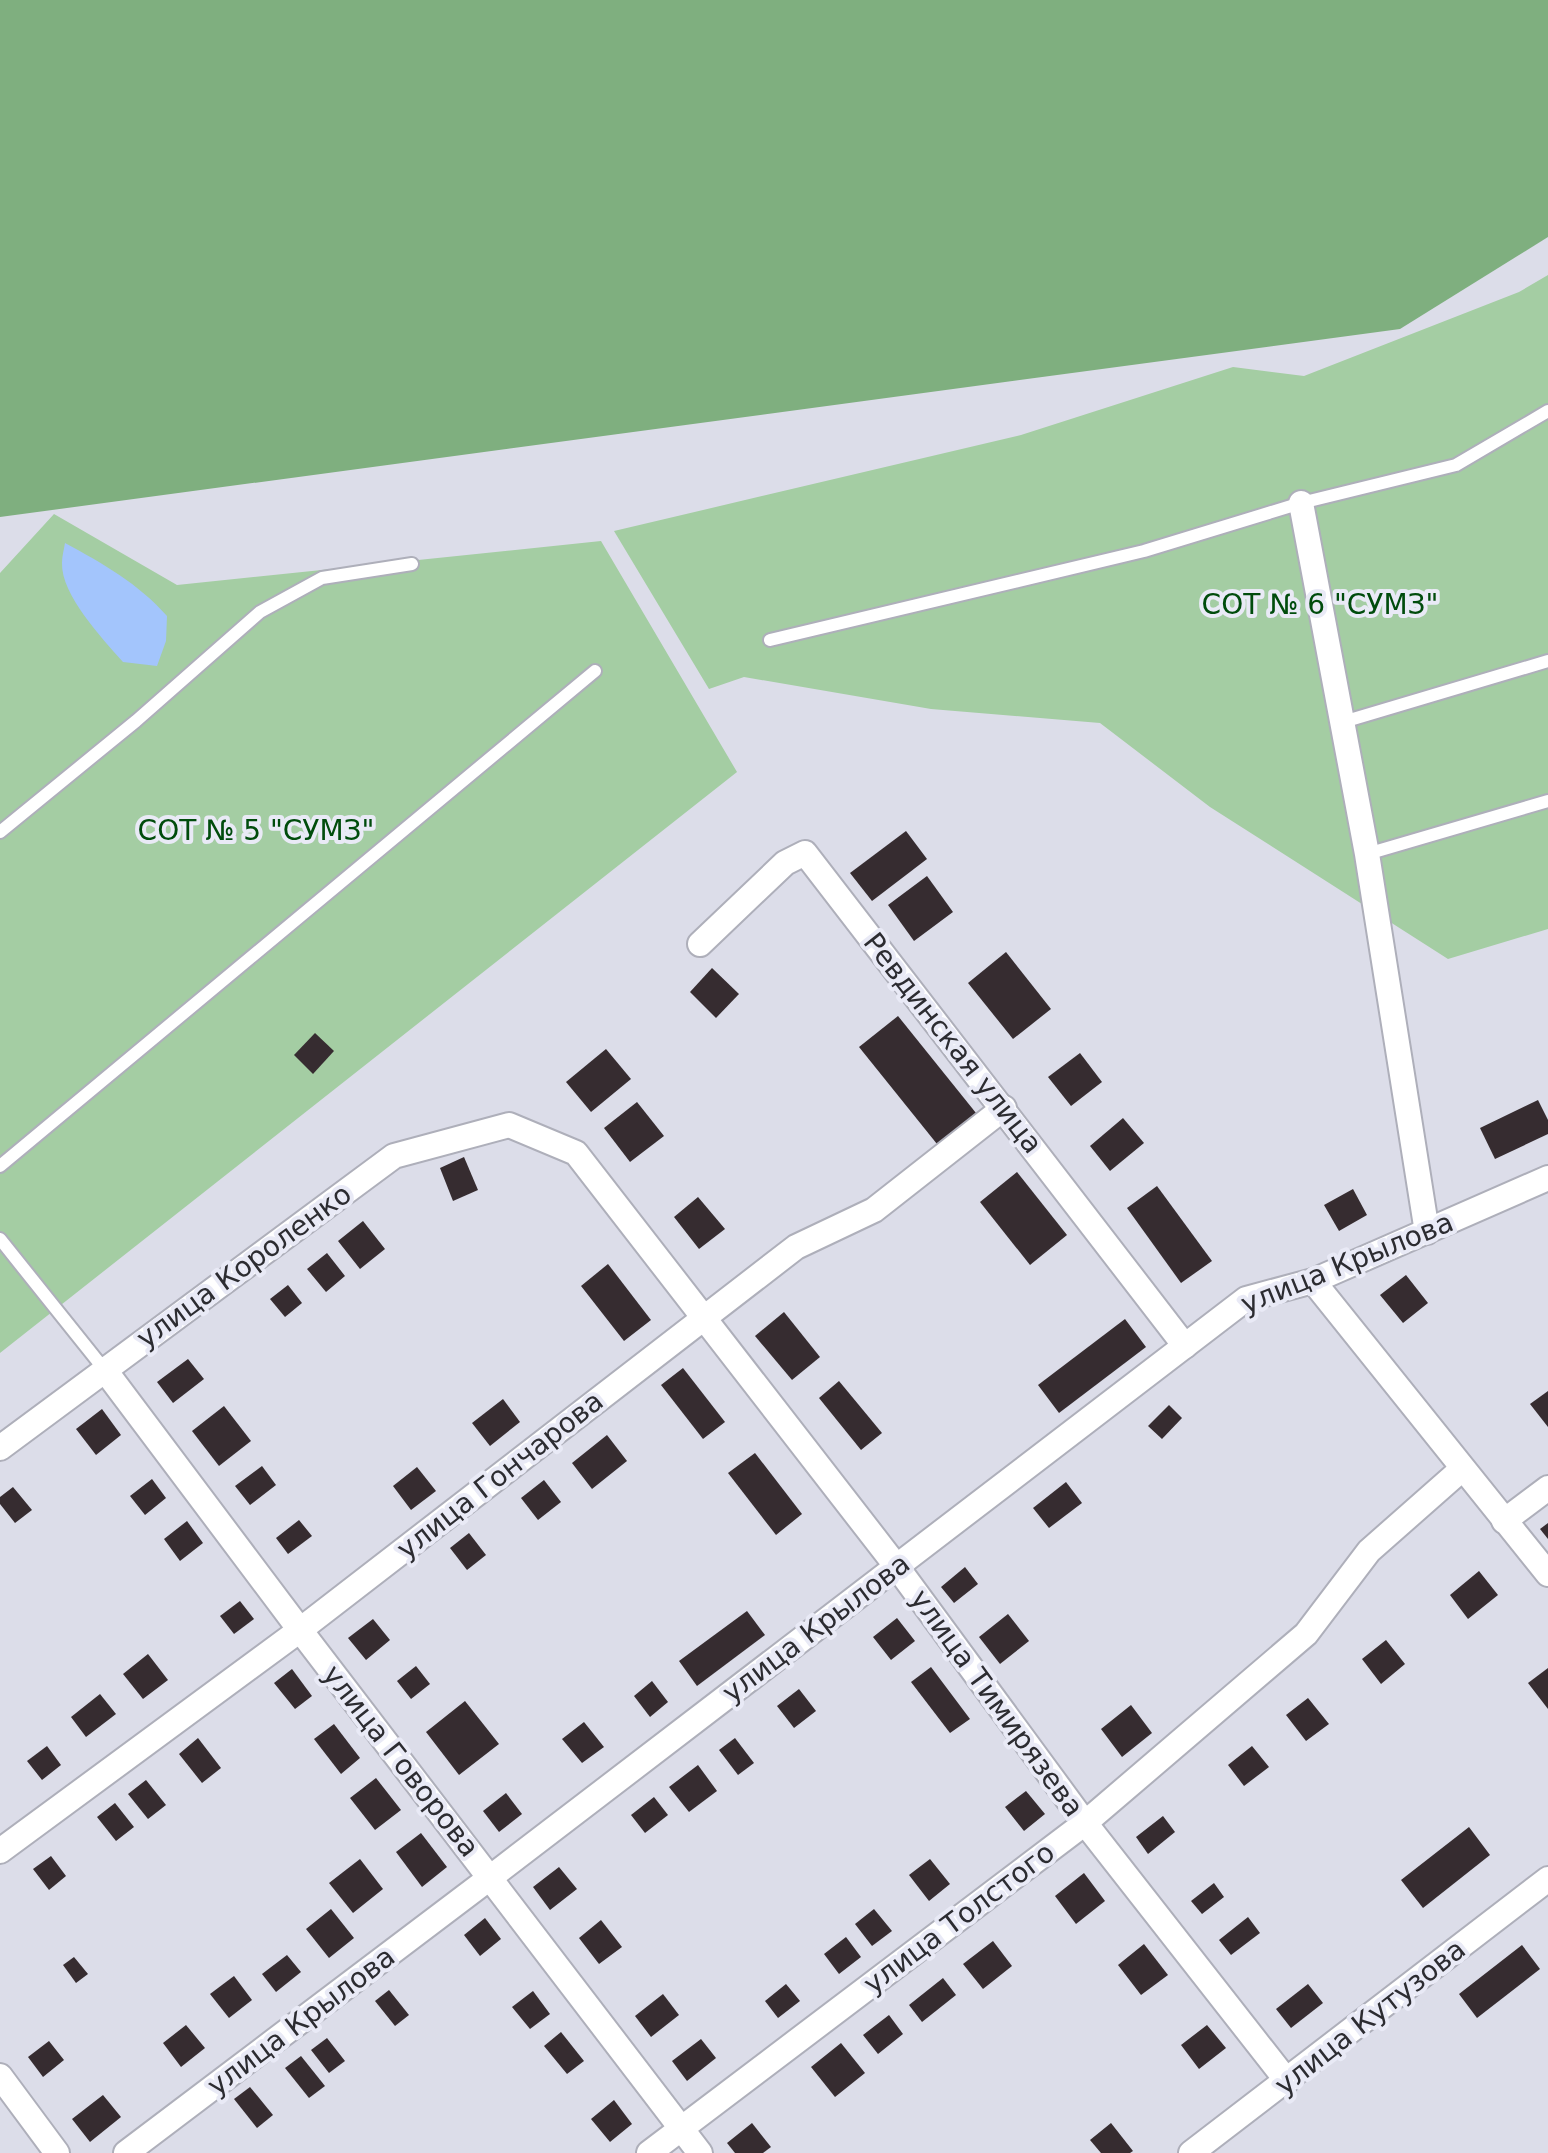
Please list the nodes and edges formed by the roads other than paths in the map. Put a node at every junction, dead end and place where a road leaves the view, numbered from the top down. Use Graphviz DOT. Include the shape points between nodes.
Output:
graph roads {
  1 [pos="1548,411"];
  2 [pos="1301,503"];
  3 [pos="412,564"];
  4 [pos="770,640"];
  5 [pos="1548,661"];
  6 [pos="595,671"];
  7 [pos="1343,722"];
  8 [pos="1548,801"];
  9 [pos="0,832"];
  10 [pos="1367,854"];
  11 [pos="700,944"];
  12 [pos="1004,1108"];
  13 [pos="509,1125"];
  14 [pos="0,1166"];
  15 [pos="1548,1178"];
  16 [pos="1427,1232"];
  17 [pos="0,1239"];
  18 [pos="1313,1281"];
  19 [pos="702,1318"];
  20 [pos="1185,1346"];
  21 [pos="104,1369"];
  22 [pos="0,1448"];
  23 [pos="1462,1469"];
  24 [pos="1548,1488"];
  25 [pos="1504,1521"];
  26 [pos="897,1567"];
  27 [pos="1548,1574"];
  28 [pos="300,1630"];
  29 [pos="1085,1823"];
  30 [pos="0,1851"];
  31 [pos="491,1877"];
  32 [pos="1548,1879"];
  33 [pos="0,2076"];
  34 [pos="1287,2081"];
  35 [pos="682,2128"];
  36 [pos="57,2153"];
  37 [pos="126,2153"];
  38 [pos="649,2153"];
  39 [pos="700,2153"];
  40 [pos="1191,2153"];
  1 -- 2 [label="lane" via="1456,465"];
  2 -- 4 [label="lane" via="1144,551"];
  2 -- 7 [label="street"];
  3 -- 9 [label="lane" via="322,578 260,612"];
  5 -- 7 [label="lane"];
  6 -- 14 [label="lane"];
  7 -- 10 [label="street"];
  8 -- 10 [label="lane"];
  10 -- 16 [label="street"];
  11 -- 12 [label="street, Ревдинская улица" via="785,863 805,853"];
  12 -- 19 [label="street, улица Гончарова" via="874,1210 796,1247"];
  12 -- 20 [label="street, Ревдинская улица"];
  13 -- 19 [label="street, улица Тимирязева" via="576,1153"];
  13 -- 21 [label="street, улица Короленко" via="394,1156"];
  15 -- 16 [label="street, улица Крылова"];
  16 -- 18 [label="street, улица Крылова"];
  17 -- 21 [label="lane"];
  18 -- 20 [label="street, улица Крылова" via="1246,1299"];
  18 -- 23 [label="street"];
  19 -- 26 [label="street, улица Тимирязева"];
  19 -- 28 [label="street, улица Гончарова"];
  20 -- 26 [label="street, улица Крылова"];
  21 -- 22 [label="street, улица Короленко"];
  21 -- 28 [label="street, улица Говорова"];
  23 -- 25 [label="street"];
  23 -- 29 [label="street, улица Толстого" via="1369,1551 1306,1634"];
  24 -- 25 [label="street"];
  25 -- 27 [label="street"];
  26 -- 29 [label="street, улица Тимирязева"];
  26 -- 31 [label="street, улица Крылова"];
  28 -- 30 [label="street, улица Гончарова"];
  28 -- 31 [label="street, улица Говорова"];
  29 -- 34 [label="street, улица Тимирязева"];
  29 -- 35 [label="street, улица Толстого"];
  31 -- 35 [label="street, улица Говорова"];
  31 -- 37 [label="street, улица Крылова"];
  32 -- 34 [label="street, улица Кутузова"];
  33 -- 36 [label="street"];
  34 -- 40 [label="street, улица Кутузова"];
  35 -- 38 [label="street, улица Толстого"];
  35 -- 39 [label="street, улица Говорова"];
}
